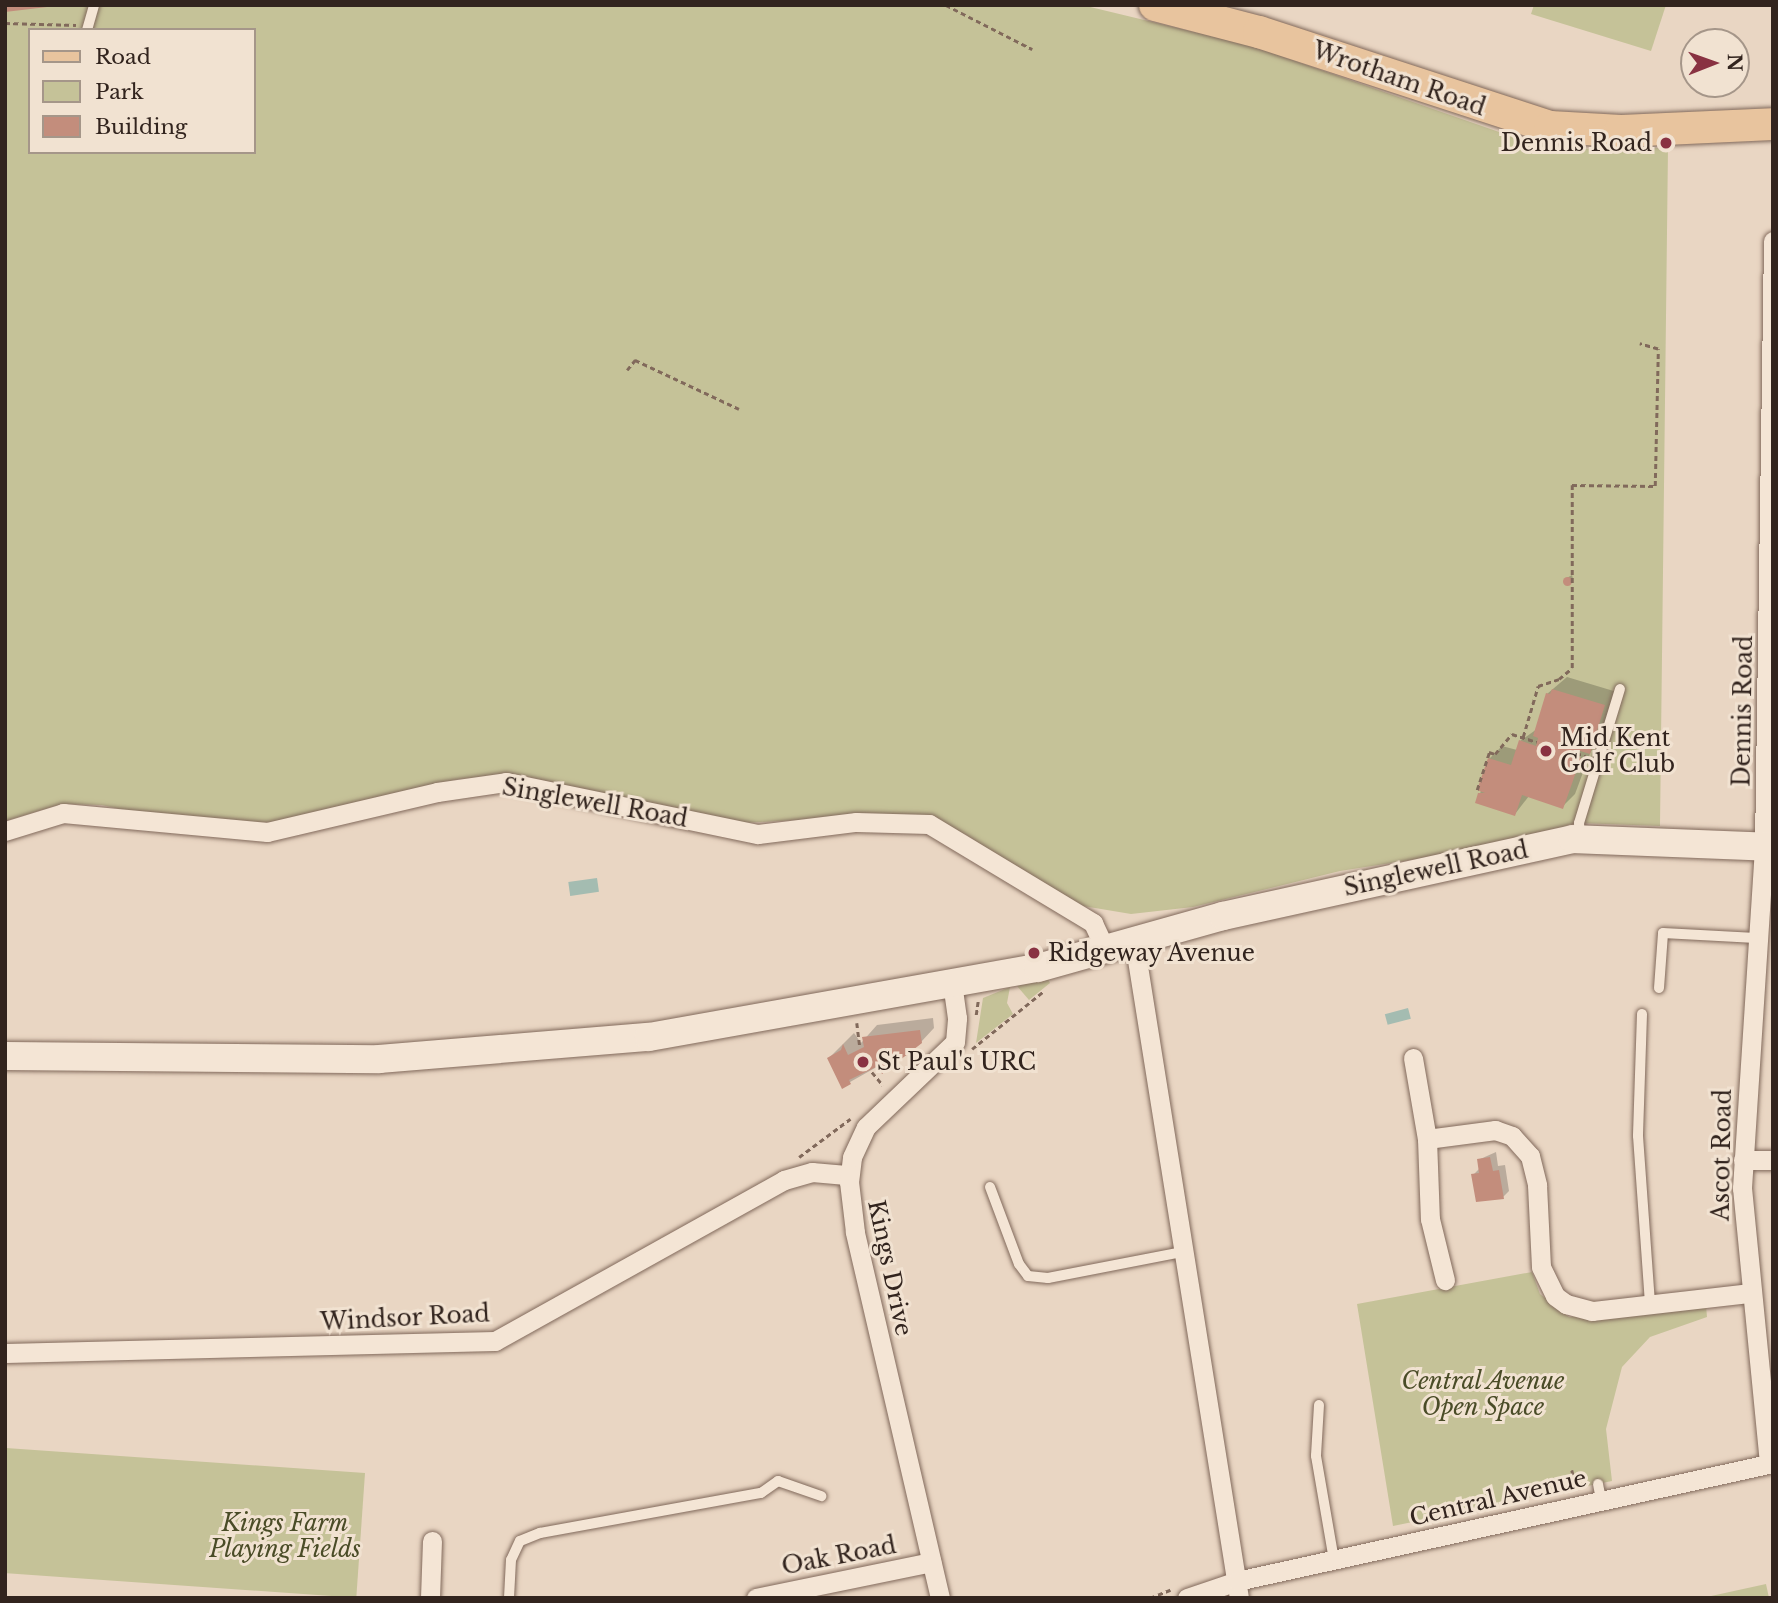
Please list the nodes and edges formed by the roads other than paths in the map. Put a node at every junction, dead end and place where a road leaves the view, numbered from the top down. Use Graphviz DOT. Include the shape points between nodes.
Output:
graph roads {
  1 [pos="94,5"];
  2 [pos="1155,5"];
  3 [pos="87,28"];
  4 [pos="1773,124"];
  5 [pos="1773,241"];
  6 [pos="1772,416"];
  7 [pos="1619,690"];
  8 [pos="5,831"];
  9 [pos="1581,838"];
  10 [pos="1768,847"];
  11 [pos="1756,938"];
  12 [pos="1134,941"];
  13 [pos="1105,949"];
  14 [pos="952,984"];
  15 [pos="1659,988"];
  16 [pos="1642,1014"];
  17 [pos="5,1056"];
  18 [pos="1413,1058"];
  19 [pos="1427,1139"];
  20 [pos="1743,1160"];
  21 [pos="1773,1160"];
  22 [pos="849,1175"];
  23 [pos="990,1187"];
  24 [pos="1182,1252"];
  25 [pos="1445,1280"];
  26 [pos="1751,1293"];
  27 [pos="1650,1305"];
  28 [pos="5,1353"];
  29 [pos="1319,1405"];
  30 [pos="1771,1463"];
  31 [pos="821,1496"];
  32 [pos="432,1541"];
  33 [pos="1334,1560"];
  34 [pos="931,1562"];
  35 [pos="1237,1590"];
  36 [pos="1184,1592"];
  37 [pos="430,1598"];
  38 [pos="509,1598"];
  39 [pos="756,1598"];
  40 [pos="940,1598"];
  1 -- 3 [label="lane"];
  2 -- 4 [label="main road, Wrotham Road" via="1271,36 1550,127 1622,131"];
  5 -- 6 [label="street, Dennis Road"];
  6 -- 10 [label="street, Dennis Road"];
  7 -- 9 [label="lane" via="1579,823"];
  8 -- 13 [label="street, Singlewell Road" via="63,813 267,832 437,792 506,782 758,834 856,822 929,824 1093,923"];
  9 -- 10 [label="street, Singlewell Road"];
  9 -- 12 [label="street, Singlewell Road" via="1258,908"];
  10 -- 11 [label="street, Ascot Road"];
  11 -- 15 [label="lane" via="1663,933"];
  11 -- 20 [label="street, Ascot Road"];
  12 -- 13 [label="street, Singlewell Road"];
  12 -- 24 [label="street"];
  13 -- 14 [label="street, Singlewell Road"];
  14 -- 17 [label="street, Singlewell Road" via="667,1034 466,1054 354,1059"];
  14 -- 22 [label="street, Kings Drive" via="955,1042 868,1125"];
  16 -- 27 [label="lane" via="1638,1136"];
  18 -- 19 [label="street"];
  19 -- 25 [label="street" via="1430,1219"];
  19 -- 27 [label="street" via="1495,1130 1512,1136 1535,1168 1538,1248 1555,1296 1592,1311"];
  20 -- 21 [label="street"];
  20 -- 26 [label="street, Ascot Road"];
  22 -- 28 [label="street, Windsor Road" via="812,1172 783,1180 495,1341"];
  22 -- 34 [label="street, Kings Drive" via="855,1232"];
  23 -- 24 [label="lane" via="1018,1264 1028,1276 1048,1278"];
  24 -- 35 [label="street"];
  26 -- 27 [label="street"];
  26 -- 30 [label="street, Ascot Road"];
  29 -- 33 [label="lane" via="1316,1456"];
  30 -- 33 [label="street, Central Avenue" via="1600,1492"];
  31 -- 38 [label="lane" via="778,1481 761,1493 540,1533 520,1541 510,1560"];
  32 -- 37 [label="street"];
  33 -- 35 [label="street, Central Avenue"];
  34 -- 39 [label="street, Oak Road"];
  34 -- 40 [label="street, Kings Drive"];
  35 -- 36 [label="street, Central Avenue"];
}
